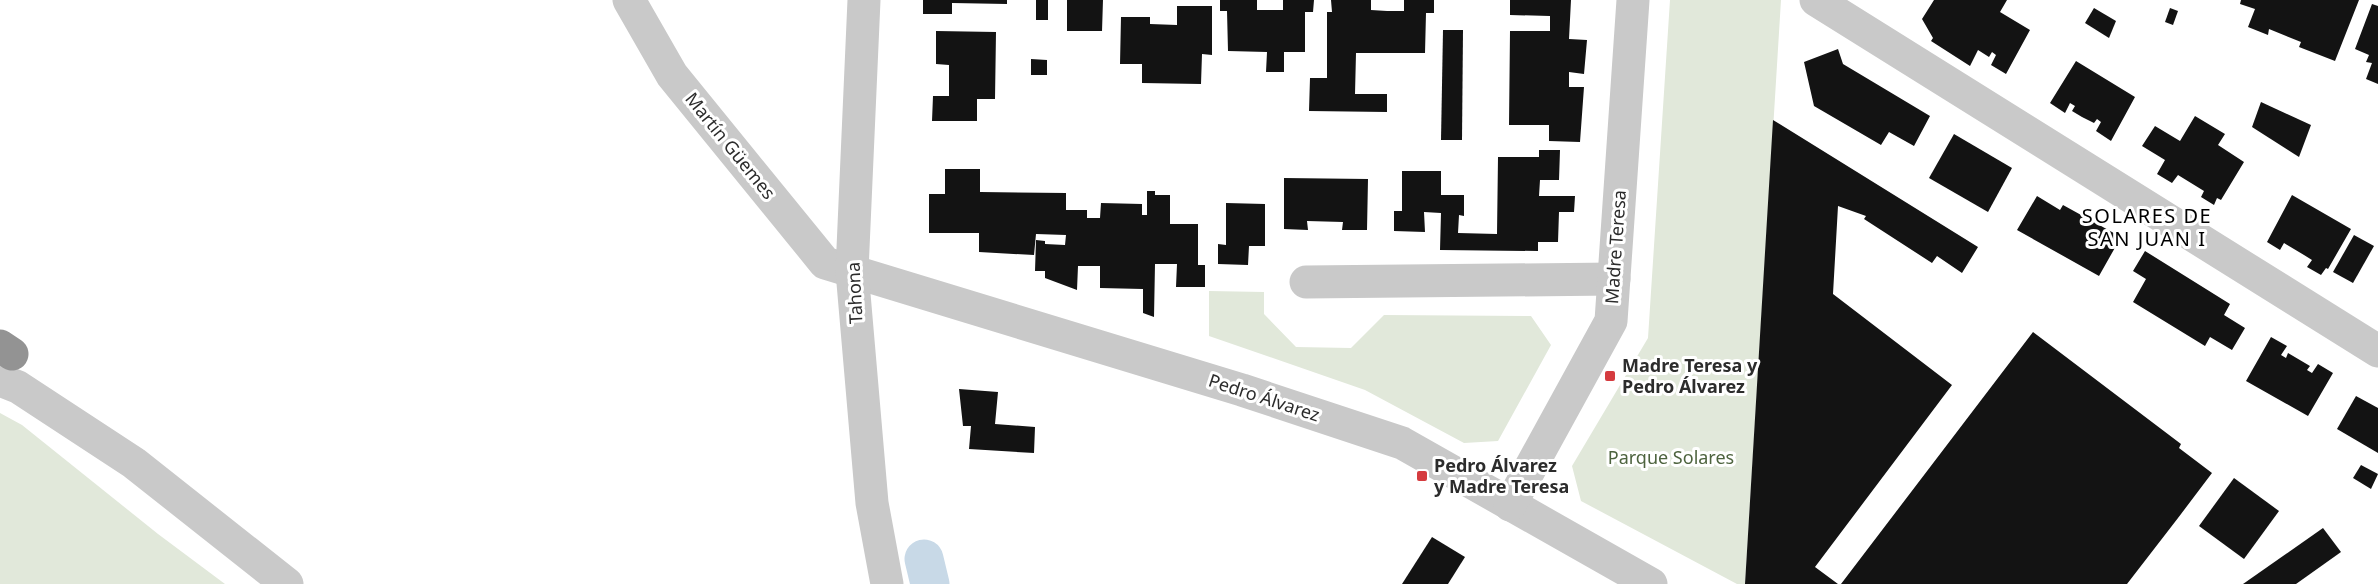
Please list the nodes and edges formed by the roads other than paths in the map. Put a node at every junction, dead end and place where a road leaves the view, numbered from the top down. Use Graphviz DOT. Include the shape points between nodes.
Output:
graph roads {
  1 [pos="629,0"];
  2 [pos="864,0"];
  3 [pos="1633,0"];
  4 [pos="1816,0"];
  5 [pos="852,271"];
  6 [pos="1614,279"];
  7 [pos="1306,282"];
  8 [pos="2378,351"];
  9 [pos="3,355"];
  10 [pos="1510,505"];
  11 [pos="287,584"];
  12 [pos="887,584"];
  13 [pos="1651,584"];
  1 -- 5 [label="street, Martín Güemes" via="672,75 810,245 825,263"];
  2 -- 5 [label="street, Tahona"];
  3 -- 6 [label="street, Madre Teresa"];
  4 -- 8 [label="street"];
  5 -- 10 [label="street, Pedro Álvarez" via="1402,443"];
  5 -- 12 [label="street, Tahona" via="872,503"];
  6 -- 7 [label="street"];
  6 -- 10 [label="street, Madre Teresa" via="1611,321"];
  9 -- 11 [label="street"];
  10 -- 13 [label="street, Pedro Álvarez"];
}
